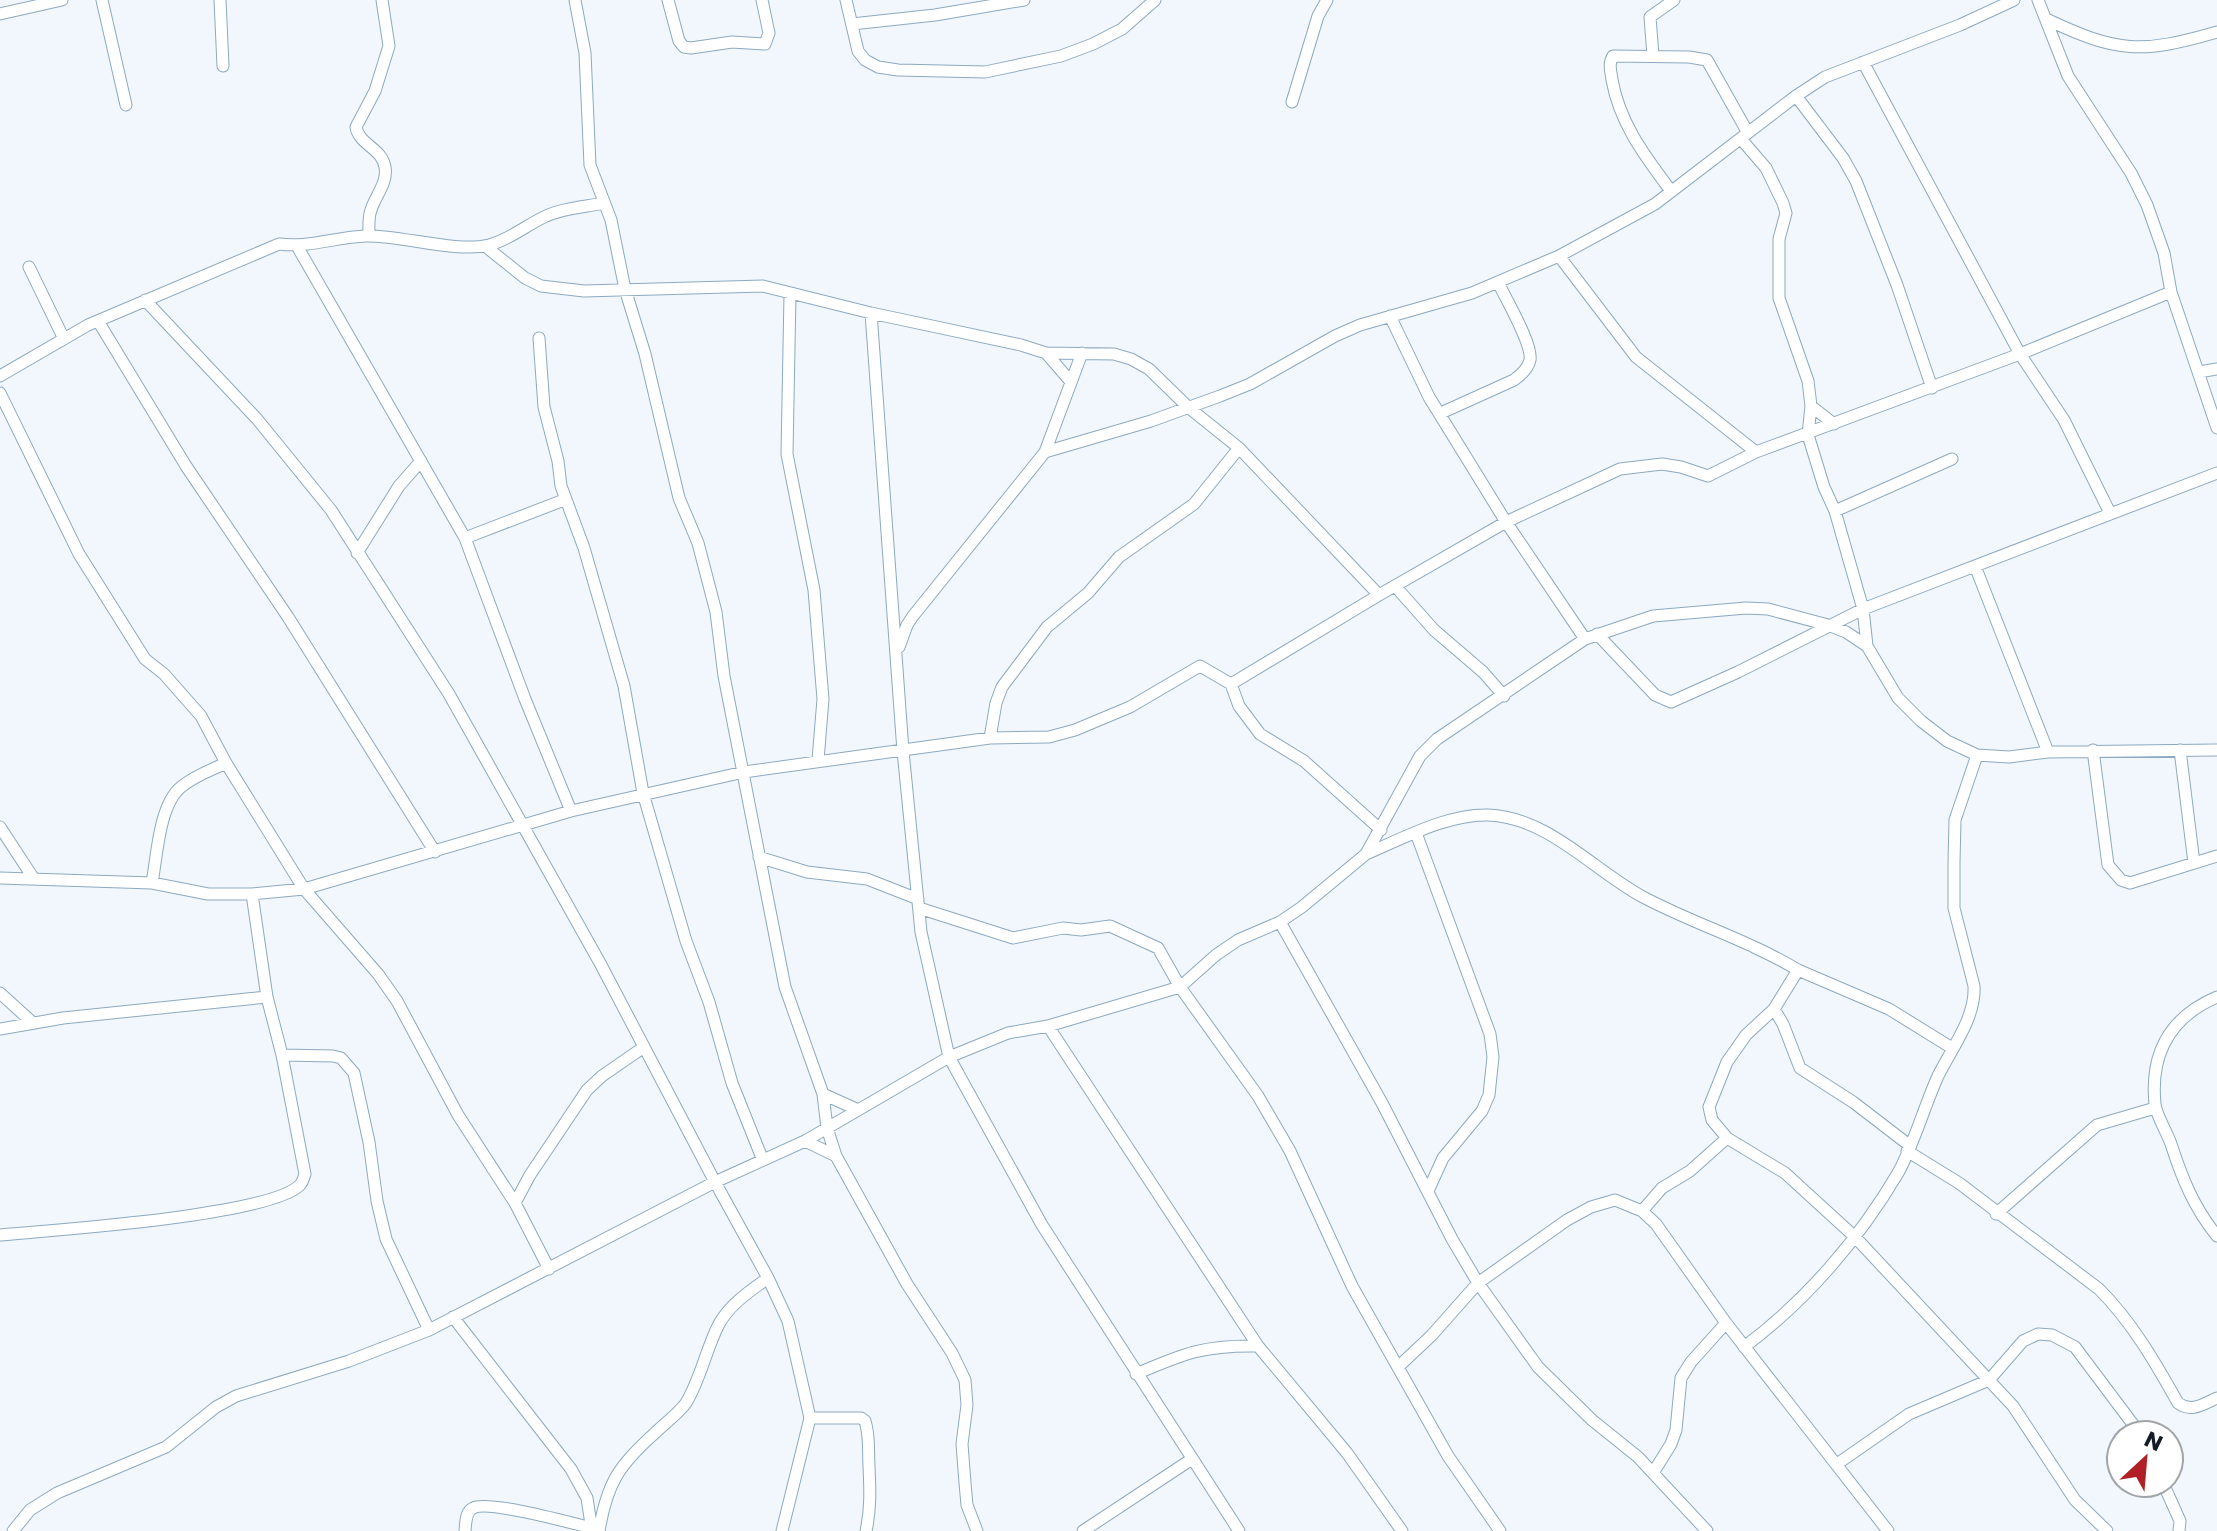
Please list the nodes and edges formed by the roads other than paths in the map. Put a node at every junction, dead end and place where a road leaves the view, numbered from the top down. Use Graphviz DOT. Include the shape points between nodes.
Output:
graph roads {
  1 [pos="62,0"];
  2 [pos="102,0"];
  3 [pos="220,0"];
  4 [pos="382,0"];
  5 [pos="575,0"];
  6 [pos="668,0"];
  7 [pos="762,0"];
  8 [pos="846,0"];
  9 [pos="1024,0"];
  10 [pos="1155,0"];
  11 [pos="1327,0"];
  12 [pos="1674,0"];
  13 [pos="2014,0"];
  14 [pos="2038,0"];
  15 [pos="0,14"];
  16 [pos="2046,19"];
  17 [pos="852,24"];
  18 [pos="2217,32"];
  19 [pos="1653,56"];
  20 [pos="1863,62"];
  21 [pos="223,66"];
  22 [pos="1796,96"];
  23 [pos="1292,102"];
  24 [pos="126,105"];
  25 [pos="1744,136"];
  26 [pos="1671,191"];
  27 [pos="604,203"];
  28 [pos="369,236"];
  29 [pos="297,246"];
  30 [pos="485,246"];
  31 [pos="1559,256"];
  32 [pos="29,267"];
  33 [pos="1498,282"];
  34 [pos="625,289"];
  35 [pos="2171,292"];
  36 [pos="790,294"];
  37 [pos="145,300"];
  38 [pos="871,313"];
  39 [pos="1390,316"];
  40 [pos="98,321"];
  41 [pos="539,338"];
  42 [pos="64,339"];
  43 [pos="1046,353"];
  44 [pos="1082,353"];
  45 [pos="2020,354"];
  46 [pos="2217,369"];
  47 [pos="2199,372"];
  48 [pos="0,376"];
  49 [pos="1071,382"];
  50 [pos="1932,388"];
  51 [pos="0,393"];
  52 [pos="1811,406"];
  53 [pos="1188,407"];
  54 [pos="1441,413"];
  55 [pos="1834,424"];
  56 [pos="2217,428"];
  57 [pos="1808,435"];
  58 [pos="1239,448"];
  59 [pos="1045,452"];
  60 [pos="1756,452"];
  61 [pos="1952,459"];
  62 [pos="421,461"];
  63 [pos="2217,473"];
  64 [pos="564,500"];
  65 [pos="1835,511"];
  66 [pos="2110,513"];
  67 [pos="1506,522"];
  68 [pos="465,538"];
  69 [pos="357,553"];
  70 [pos="1975,566"];
  71 [pos="1395,586"];
  72 [pos="1379,595"];
  73 [pos="1863,609"];
  74 [pos="1828,625"];
  75 [pos="1591,636"];
  76 [pos="1867,646"];
  77 [pos="897,656"];
  78 [pos="1231,684"];
  79 [pos="1504,696"];
  80 [pos="990,738"];
  81 [pos="2093,750"];
  82 [pos="2180,750"];
  83 [pos="903,751"];
  84 [pos="2215,751"];
  85 [pos="2048,752"];
  86 [pos="1977,755"];
  87 [pos="818,760"];
  88 [pos="226,763"];
  89 [pos="744,772"];
  90 [pos="643,793"];
  91 [pos="571,811"];
  92 [pos="521,825"];
  93 [pos="0,827"];
  94 [pos="1381,830"];
  95 [pos="1416,833"];
  96 [pos="435,852"];
  97 [pos="1366,854"];
  98 [pos="2217,856"];
  99 [pos="759,857"];
  100 [pos="2194,863"];
  101 [pos="0,878"];
  102 [pos="34,879"];
  103 [pos="152,883"];
  104 [pos="304,889"];
  105 [pos="252,894"];
  106 [pos="918,904"];
  107 [pos="1280,922"];
  108 [pos="1798,970"];
  109 [pos="1180,987"];
  110 [pos="0,993"];
  111 [pos="267,997"];
  112 [pos="2217,997"];
  113 [pos="1774,1009"];
  114 [pos="33,1023"];
  115 [pos="1048,1026"];
  116 [pos="0,1029"];
  117 [pos="644,1047"];
  118 [pos="1952,1048"];
  119 [pos="282,1055"];
  120 [pos="949,1057"];
  121 [pos="823,1094"];
  122 [pos="2155,1108"];
  123 [pos="856,1109"];
  124 [pos="827,1128"];
  125 [pos="1727,1138"];
  126 [pos="805,1141"];
  127 [pos="1908,1148"];
  128 [pos="836,1156"];
  129 [pos="762,1158"];
  130 [pos="715,1182"];
  131 [pos="1428,1191"];
  132 [pos="515,1203"];
  133 [pos="1642,1211"];
  134 [pos="1996,1214"];
  135 [pos="0,1235"];
  136 [pos="2217,1236"];
  137 [pos="1855,1237"];
  138 [pos="549,1269"];
  139 [pos="768,1278"];
  140 [pos="1478,1283"];
  141 [pos="453,1317"];
  142 [pos="1726,1323"];
  143 [pos="429,1330"];
  144 [pos="1258,1346"];
  145 [pos="1744,1347"];
  146 [pos="1398,1367"];
  147 [pos="1136,1374"];
  148 [pos="1989,1380"];
  149 [pos="2217,1398"];
  150 [pos="810,1418"];
  151 [pos="2129,1419"];
  152 [pos="1192,1459"];
  153 [pos="1837,1464"];
  154 [pos="1653,1473"];
  155 [pos="2170,1499"];
  156 [pos="974,1529"];
  157 [pos="595,1530"];
  158 [pos="13,1531"];
  159 [pos="465,1531"];
  160 [pos="782,1531"];
  161 [pos="866,1531"];
  162 [pos="1083,1531"];
  163 [pos="1239,1531"];
  164 [pos="1402,1531"];
  165 [pos="1500,1531"];
  166 [pos="1707,1531"];
  167 [pos="1888,1531"];
  168 [pos="2107,1531"];
  169 [pos="2179,1531"];
  1 -- 15 [label="street"];
  2 -- 24 [label="street"];
  3 -- 21 [label="street"];
  4 -- 28 [label="street" via="389,46 375,91 356,127 386,169 371,209"];
  5 -- 27 [label="street" via="585,53 590,165"];
  6 -- 7 [label="street" via="679,41 691,48 765,44 769,33"];
  8 -- 17 [label="street"];
  9 -- 17 [label="street"];
  10 -- 17 [label="street" via="1122,29 1093,44 985,72 878,67 858,51"];
  11 -- 23 [label="street"];
  12 -- 19 [label="street" via="1650,17"];
  13 -- 20 [label="street"];
  14 -- 16 [label="street"];
  16 -- 18 [label="street" via="2091,40 2120,46 2147,48"];
  16 -- 35 [label="street" via="2068,76 2147,205"];
  19 -- 25 [label="street" via="1710,63"];
  19 -- 26 [label="street" via="1613,56 1609,63 1624,121"];
  20 -- 22 [label="street"];
  20 -- 45 [label="street"];
  22 -- 25 [label="street"];
  22 -- 50 [label="street" via="1856,181"];
  25 -- 26 [label="street"];
  25 -- 52 [label="street" via="1786,213 1779,239 1779,298 1808,381"];
  26 -- 31 [label="street"];
  27 -- 30 [label="street" via="555,212"];
  27 -- 34 [label="street"];
  28 -- 29 [label="street"];
  28 -- 30 [label="street"];
  29 -- 37 [label="street" via="279,244"];
  29 -- 62 [label="street"];
  30 -- 34 [label="street" via="541,286"];
  31 -- 33 [label="street"];
  31 -- 60 [label="street" via="1636,357"];
  32 -- 42 [label="street"];
  33 -- 39 [label="street"];
  33 -- 54 [label="street" via="1529,348 1529,362 1514,380"];
  34 -- 36 [label="street" via="744,285"];
  34 -- 89 [label="street" via="679,498 698,543 716,612"];
  35 -- 45 [label="street"];
  35 -- 47 [label="street"];
  36 -- 38 [label="street"];
  36 -- 87 [label="street" via="787,454 814,590 823,699"];
  37 -- 40 [label="street"];
  37 -- 69 [label="street" via="257,419 331,510"];
  38 -- 43 [label="street"];
  38 -- 77 [label="street"];
  39 -- 53 [label="street" via="1335,336 1250,384"];
  39 -- 54 [label="street"];
  40 -- 42 [label="street"];
  40 -- 96 [label="street"];
  41 -- 64 [label="street" via="544,407"];
  42 -- 48 [label="street"];
  43 -- 44 [label="street"];
  43 -- 49 [label="street"];
  44 -- 49 [label="street"];
  44 -- 53 [label="street" via="1131,359"];
  45 -- 50 [label="street"];
  45 -- 66 [label="street" via="2064,420"];
  46 -- 47 [label="street"];
  47 -- 56 [label="street"];
  49 -- 59 [label="street"];
  50 -- 55 [label="street"];
  51 -- 88 [label="street" via="79,554 145,659 201,716"];
  52 -- 55 [label="street"];
  52 -- 57 [label="street"];
  53 -- 58 [label="street"];
  53 -- 59 [label="street"];
  54 -- 67 [label="street"];
  55 -- 57 [label="street"];
  57 -- 60 [label="street"];
  57 -- 65 [label="street"];
  58 -- 72 [label="street"];
  58 -- 80 [label="street" via="1194,504 1119,557 1088,593 1047,627 1002,687"];
  59 -- 77 [label="street" via="913,616"];
  60 -- 67 [label="street" via="1708,476 1662,464 1620,469"];
  61 -- 65 [label="street"];
  62 -- 68 [label="street"];
  62 -- 69 [label="street"];
  63 -- 66 [label="street"];
  64 -- 68 [label="street"];
  64 -- 90 [label="street" via="584,548 624,686"];
  65 -- 73 [label="street"];
  66 -- 70 [label="street"];
  67 -- 71 [label="street"];
  67 -- 75 [label="street"];
  68 -- 91 [label="street"];
  69 -- 92 [label="street" via="449,694"];
  70 -- 73 [label="street"];
  70 -- 85 [label="street"];
  71 -- 72 [label="street"];
  71 -- 79 [label="street"];
  72 -- 78 [label="street"];
  73 -- 74 [label="street"];
  73 -- 76 [label="street"];
  74 -- 75 [label="street" via="1746,608 1653,616"];
  74 -- 75 [label="street" via="1671,702 1655,695"];
  74 -- 76 [label="street"];
  75 -- 79 [label="street"];
  76 -- 86 [label="street" via="1898,698 1921,721"];
  77 -- 83 [label="street"];
  78 -- 80 [label="street" via="1200,666 1130,707 1075,730 1049,737"];
  78 -- 94 [label="street" via="1239,706 1260,734 1304,761"];
  79 -- 94 [label="street" via="1420,756"];
  80 -- 83 [label="street"];
  81 -- 82 [label="street"];
  81 -- 85 [label="street"];
  81 -- 100 [label="street" via="2113,873 2130,883"];
  82 -- 84 [label="street"];
  82 -- 100 [label="street"];
  83 -- 87 [label="street"];
  83 -- 106 [label="street"];
  85 -- 86 [label="street"];
  86 -- 118 [label="street" via="1955,820 1954,862 1954,908 1974,998"];
  87 -- 89 [label="street"];
  88 -- 103 [label="street" via="172,796"];
  88 -- 104 [label="street"];
  89 -- 90 [label="street"];
  89 -- 99 [label="street"];
  90 -- 91 [label="street"];
  90 -- 129 [label="street" via="732,1083"];
  91 -- 92 [label="street"];
  92 -- 96 [label="street"];
  92 -- 117 [label="street"];
  93 -- 102 [label="street"];
  94 -- 97 [label="street"];
  95 -- 97 [label="street"];
  95 -- 108 [label="street" via="1466,815 1520,821 1640,896"];
  95 -- 131 [label="street" via="1490,1034 1493,1057 1482,1111 1443,1158"];
  96 -- 104 [label="street"];
  97 -- 107 [label="street"];
  98 -- 100 [label="street"];
  99 -- 106 [label="street" via="807,872 867,879"];
  99 -- 121 [label="street" via="785,987"];
  101 -- 102 [label="street"];
  102 -- 103 [label="street"];
  103 -- 105 [label="street" via="208,894"];
  104 -- 105 [label="street"];
  104 -- 132 [label="street" via="397,1001 458,1115"];
  105 -- 111 [label="street"];
  106 -- 109 [label="street" via="1013,938 1063,928 1114,927 1158,948"];
  106 -- 120 [label="street"];
  107 -- 109 [label="street" via="1238,940"];
  107 -- 131 [label="street"];
  108 -- 113 [label="street"];
  108 -- 118 [label="street" via="1889,1009"];
  109 -- 115 [label="street"];
  109 -- 146 [label="street" via="1258,1096 1290,1151 1352,1286"];
  110 -- 114 [label="street"];
  111 -- 114 [label="street"];
  111 -- 119 [label="street"];
  112 -- 122 [label="street" via="2183,1019 2159,1049"];
  113 -- 125 [label="street" via="1746,1035 1717,1083 1709,1107"];
  113 -- 127 [label="street" via="1800,1068 1853,1102"];
  114 -- 116 [label="street"];
  115 -- 120 [label="street" via="1008,1033"];
  115 -- 144 [label="street"];
  117 -- 130 [label="street"];
  117 -- 132 [label="street" via="587,1090"];
  118 -- 127 [label="street"];
  119 -- 135 [label="street" via="305,1174 298,1187 218,1211"];
  119 -- 143 [label="street" via="333,1056 354,1073 386,1239"];
  120 -- 123 [label="street"];
  120 -- 147 [label="street" via="1042,1225"];
  121 -- 123 [label="street"];
  121 -- 124 [label="street"];
  122 -- 134 [label="street" via="2097,1125"];
  122 -- 136 [label="street" via="2200,1216"];
  123 -- 124 [label="street"];
  124 -- 126 [label="street"];
  124 -- 128 [label="street"];
  125 -- 133 [label="street" via="1662,1188"];
  125 -- 137 [label="street" via="1785,1173"];
  126 -- 128 [label="street"];
  126 -- 129 [label="street"];
  127 -- 134 [label="street"];
  127 -- 137 [label="street" via="1898,1173"];
  128 -- 156 [label="street" via="965,1380 962,1444"];
  129 -- 130 [label="street"];
  130 -- 138 [label="street"];
  130 -- 139 [label="street"];
  131 -- 140 [label="street"];
  132 -- 138 [label="street"];
  133 -- 140 [label="street" via="1615,1200 1591,1207"];
  133 -- 142 [label="street"];
  134 -- 149 [label="street" via="2099,1289 2148,1349 2178,1403 2193,1409"];
  137 -- 145 [label="street" via="1777,1322"];
  137 -- 148 [label="street"];
  138 -- 141 [label="street"];
  139 -- 150 [label="street" via="788,1321"];
  139 -- 157 [label="street" via="736,1302 720,1323 683,1407 614,1476"];
  140 -- 146 [label="street"];
  140 -- 154 [label="street" via="1538,1367"];
  141 -- 143 [label="street"];
  141 -- 157 [label="street" via="571,1469 587,1498"];
  142 -- 145 [label="street"];
  142 -- 154 [label="street" via="1681,1378 1676,1430"];
  143 -- 158 [label="street" via="236,1396 166,1447 57,1493 30,1510"];
  144 -- 147 [label="street" via="1198,1349"];
  144 -- 164 [label="street" via="1347,1453"];
  145 -- 153 [label="street"];
  146 -- 165 [label="street" via="1448,1456"];
  147 -- 152 [label="street"];
  148 -- 151 [label="street" via="2023,1341 2052,1335 2075,1347"];
  148 -- 153 [label="street" via="1909,1414"];
  148 -- 168 [label="street" via="2020,1415 2075,1500"];
  150 -- 160 [label="street"];
  150 -- 161 [label="street" via="865,1421 871,1488"];
  152 -- 162 [label="street"];
  152 -- 163 [label="street"];
  153 -- 167 [label="street"];
  154 -- 166 [label="street"];
  155 -- 169 [label="street"];
  157 -- 159 [label="street" via="477,1507 467,1514"];
}
